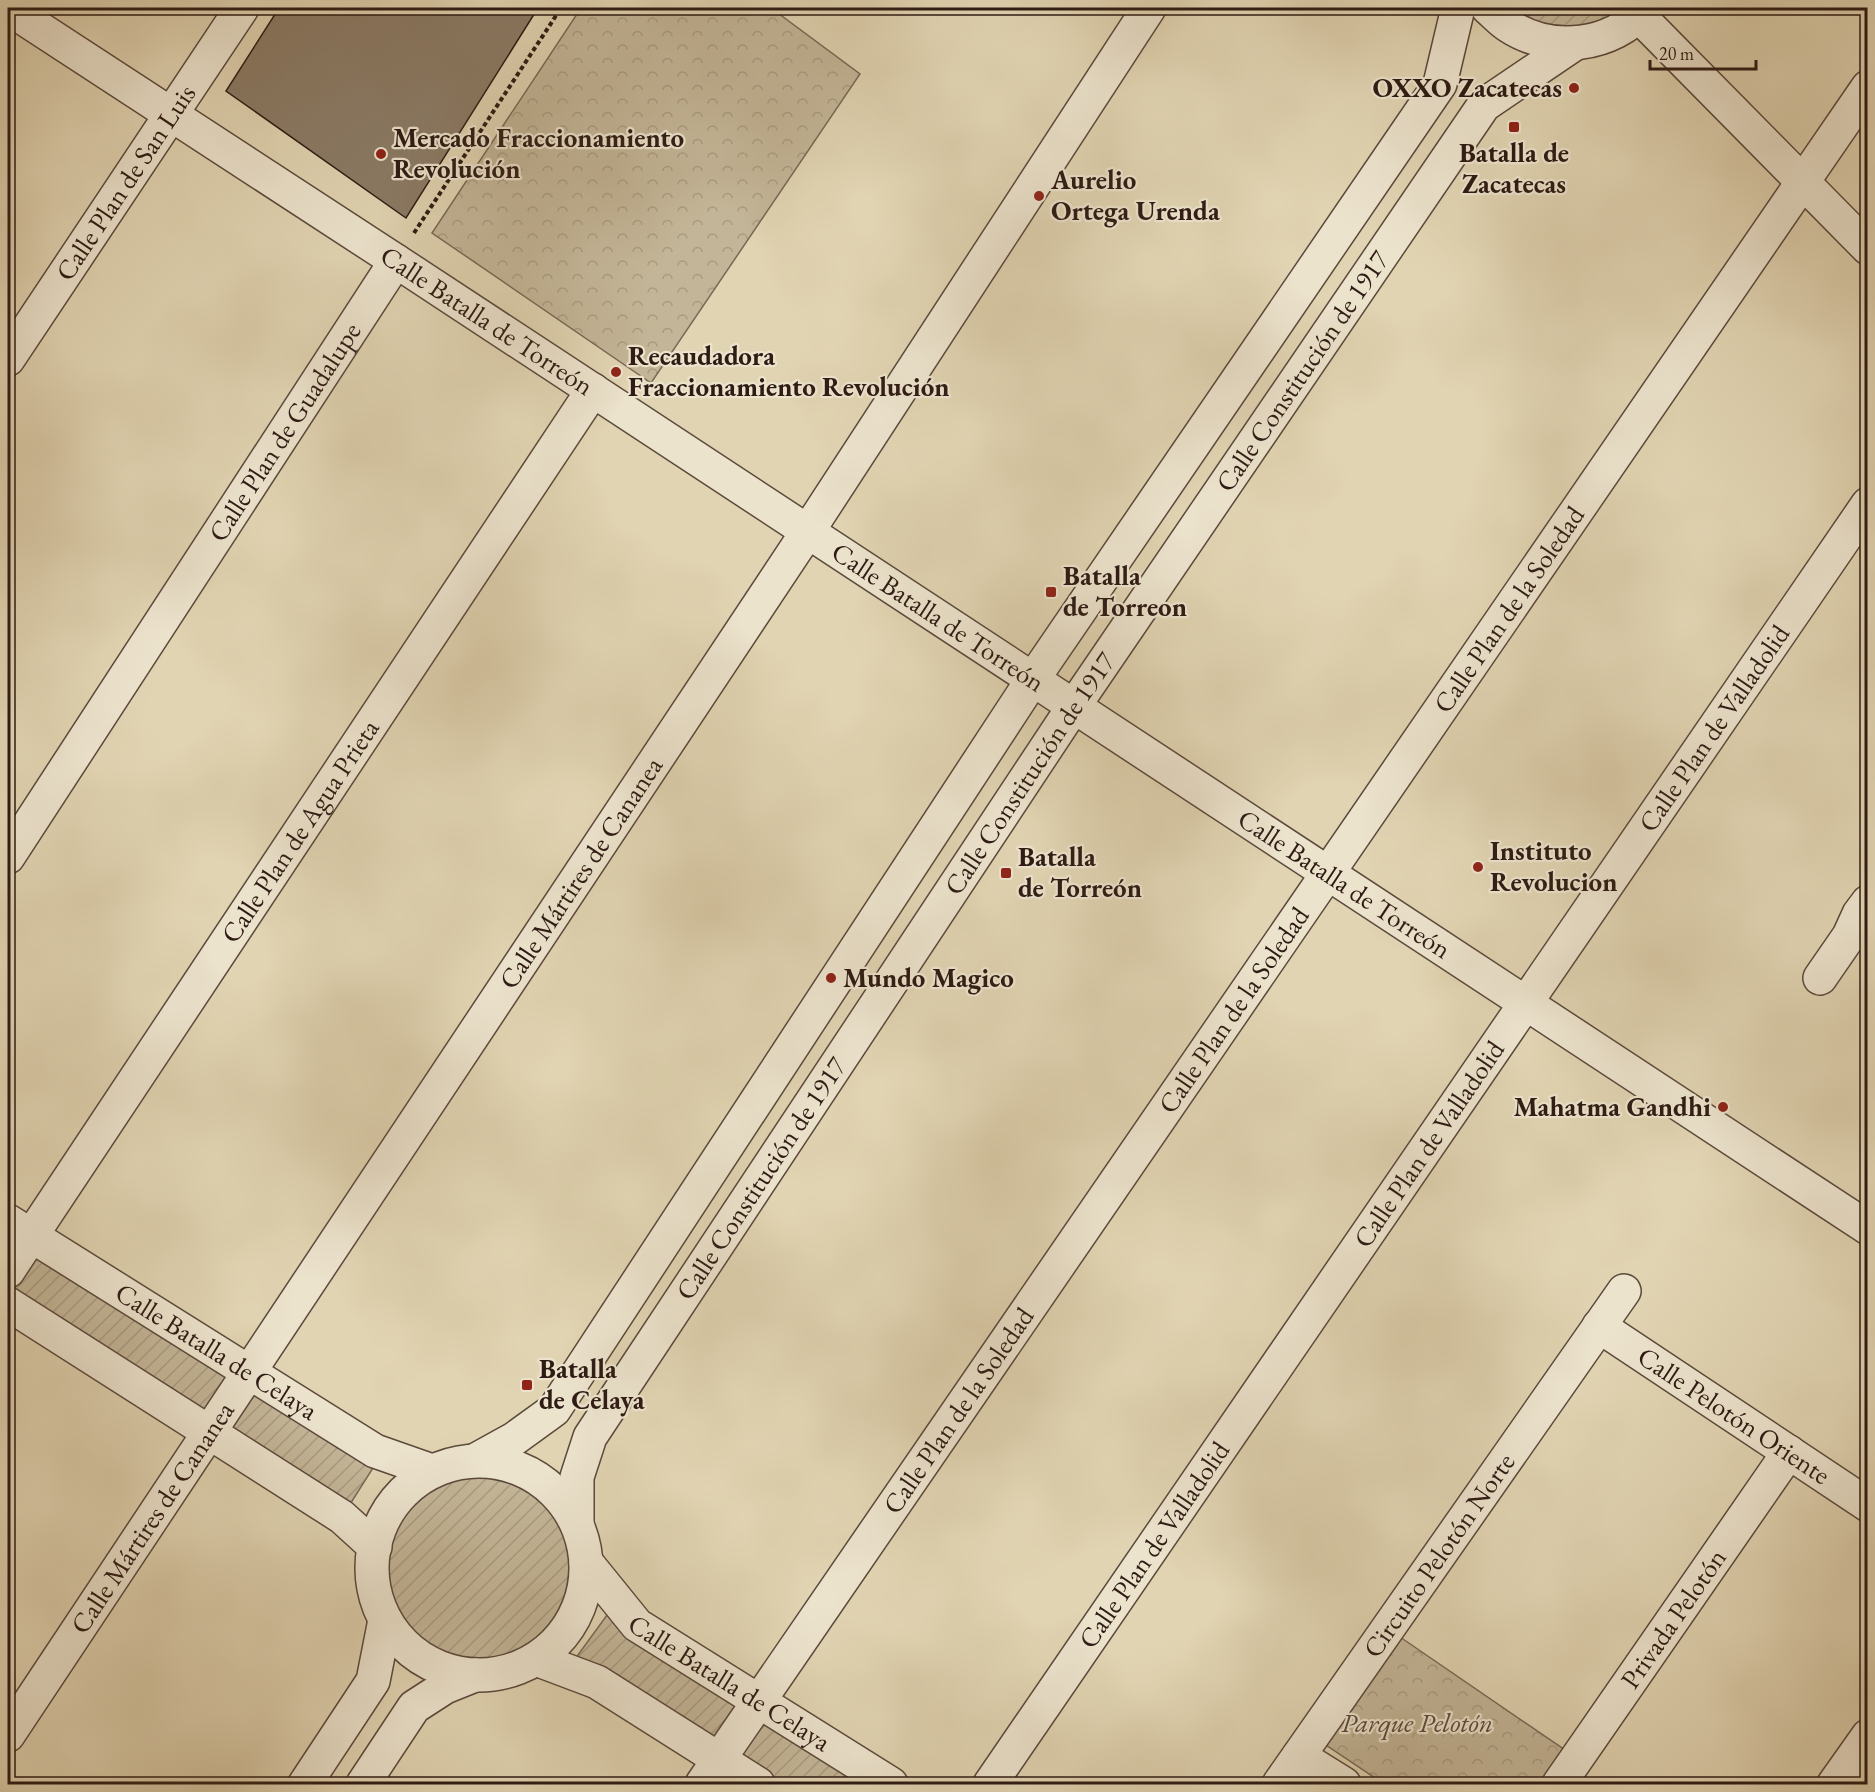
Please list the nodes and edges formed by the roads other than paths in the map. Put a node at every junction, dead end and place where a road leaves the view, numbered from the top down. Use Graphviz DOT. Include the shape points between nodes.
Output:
graph roads {
  1 [pos="8,8"];
  2 [pos="242,8"];
  3 [pos="1149,8"];
  4 [pos="1458,8"];
  5 [pos="1488,8"];
  6 [pos="1642,12"];
  7 [pos="1574,44"];
  8 [pos="1868,87"];
  9 [pos="171,114"];
  10 [pos="1802,182"];
  11 [pos="1868,248"];
  12 [pos="396,261"];
  13 [pos="8,359"];
  14 [pos="593,390"];
  15 [pos="1868,504"];
  16 [pos="808,531"];
  17 [pos="1032,679"];
  18 [pos="1074,706"];
  19 [pos="8,857"];
  20 [pos="1328,873"];
  21 [pos="1868,902"];
  22 [pos="1858,947"];
  23 [pos="1820,978"];
  24 [pos="1525,1003"];
  25 [pos="1868,1228"];
  26 [pos="19,1229"];
  27 [pos="8,1271"];
  28 [pos="1623,1291"];
  29 [pos="8,1304"];
  30 [pos="1599,1326"];
  31 [pos="248,1372"];
  32 [pos="209,1432"];
  33 [pos="1789,1452"];
  34 [pos="476,1460"];
  35 [pos="432,1471"];
  36 [pos="1868,1504"];
  37 [pos="577,1522"];
  38 [pos="375,1547"];
  39 [pos="586,1562"];
  40 [pos="385,1620"];
  41 [pos="536,1659"];
  42 [pos="475,1675"];
  43 [pos="759,1702"];
  44 [pos="8,1735"];
  45 [pos="1868,1736"];
  46 [pos="1299,1756"];
  47 [pos="711,1772"];
  48 [pos="305,1785"];
  49 [pos="363,1785"];
  50 [pos="758,1785"];
  51 [pos="891,1785"];
  52 [pos="990,1785"];
  53 [pos="1279,1785"];
  54 [pos="1344,1785"];
  55 [pos="1559,1785"];
  56 [pos="1834,1785"];
  1 -- 9 [label="street, Calle Batalla de Torreón"];
  2 -- 9 [label="street, Calle Plan de San Luis"];
  3 -- 16 [label="street, Calle Mártires de Cananea"];
  4 -- 17 [label="street, Calle Constitución de 1917" via="1440,84"];
  5 -- 7 [label="street" via="1509,26 1540,40"];
  6 -- 7 [label="street" via="1619,30"];
  6 -- 10 [label="street"];
  7 -- 18 [label="street, Calle Constitución de 1917" via="1484,105"];
  8 -- 10 [label="street, Calle Plan de la Soledad"];
  9 -- 12 [label="street, Calle Batalla de Torreón"];
  9 -- 13 [label="street, Calle Plan de San Luis"];
  10 -- 11 [label="street"];
  10 -- 20 [label="street, Calle Plan de la Soledad"];
  12 -- 14 [label="street, Calle Batalla de Torreón"];
  12 -- 19 [label="street, Calle Plan de Guadalupe"];
  14 -- 16 [label="street, Calle Batalla de Torreón"];
  14 -- 26 [label="street, Calle Plan de Agua Prieta"];
  15 -- 24 [label="street, Calle Plan de Valladolid"];
  16 -- 17 [label="street, Calle Batalla de Torreón"];
  16 -- 31 [label="street, Calle Mártires de Cananea"];
  17 -- 18 [label="street, Calle Batalla de Torreón"];
  17 -- 34 [label="street, Calle Constitución de 1917" via="554,1410"];
  18 -- 20 [label="street, Calle Batalla de Torreón"];
  18 -- 37 [label="street, Calle Constitución de 1917" via="590,1437 578,1477"];
  20 -- 24 [label="street, Calle Batalla de Torreón"];
  20 -- 43 [label="street, Calle Plan de la Soledad"];
  21 -- 22 [label="street" via="1859,914"];
  22 -- 23 [label="street"];
  24 -- 25 [label="street, Calle Batalla de Torreón"];
  24 -- 52 [label="street, Calle Plan de Valladolid"];
  26 -- 27 [label="street, Calle Plan de Agua Prieta"];
  26 -- 31 [label="street, Calle Batalla de Celaya"];
  28 -- 30 [label="street, Circuito Pelotón Norte"];
  29 -- 32 [label="street"];
  30 -- 33 [label="street, Calle Pelotón Oriente"];
  30 -- 46 [label="street, Circuito Pelotón Norte"];
  31 -- 32 [label="street, Calle Mártires de Cananea"];
  31 -- 35 [label="street, Calle Batalla de Celaya" via="375,1451"];
  32 -- 38 [label="street" via="342,1517"];
  32 -- 44 [label="street, Calle Mártires de Cananea"];
  33 -- 36 [label="street, Calle Pelotón Oriente"];
  33 -- 55 [label="street, Privada Pelotón"];
  34 -- 35 [label="street"];
  34 -- 37 [label="street" via="507,1463 536,1476 560,1496"];
  35 -- 38 [label="street" via="405,1490 386,1516"];
  37 -- 39 [label="street"];
  38 -- 40 [label="street" via="374,1584"];
  39 -- 41 [label="street" via="582,1600 564,1633"];
  39 -- 43 [label="street, Calle Batalla de Celaya" via="637,1625"];
  40 -- 42 [label="street" via="408,1648 439,1668"];
  40 -- 48 [label="street" via="373,1681"];
  41 -- 42 [label="street" via="496,1674"];
  41 -- 47 [label="street" via="597,1682"];
  42 -- 49 [label="street" via="414,1707"];
  43 -- 47 [label="street, Calle Plan de la Soledad"];
  43 -- 51 [label="street, Calle Batalla de Celaya"];
  45 -- 56 [label="street"];
  46 -- 53 [label="street, Circuito Pelotón Norte"];
  46 -- 54 [label="street"];
  47 -- 50 [label="street"];
}
